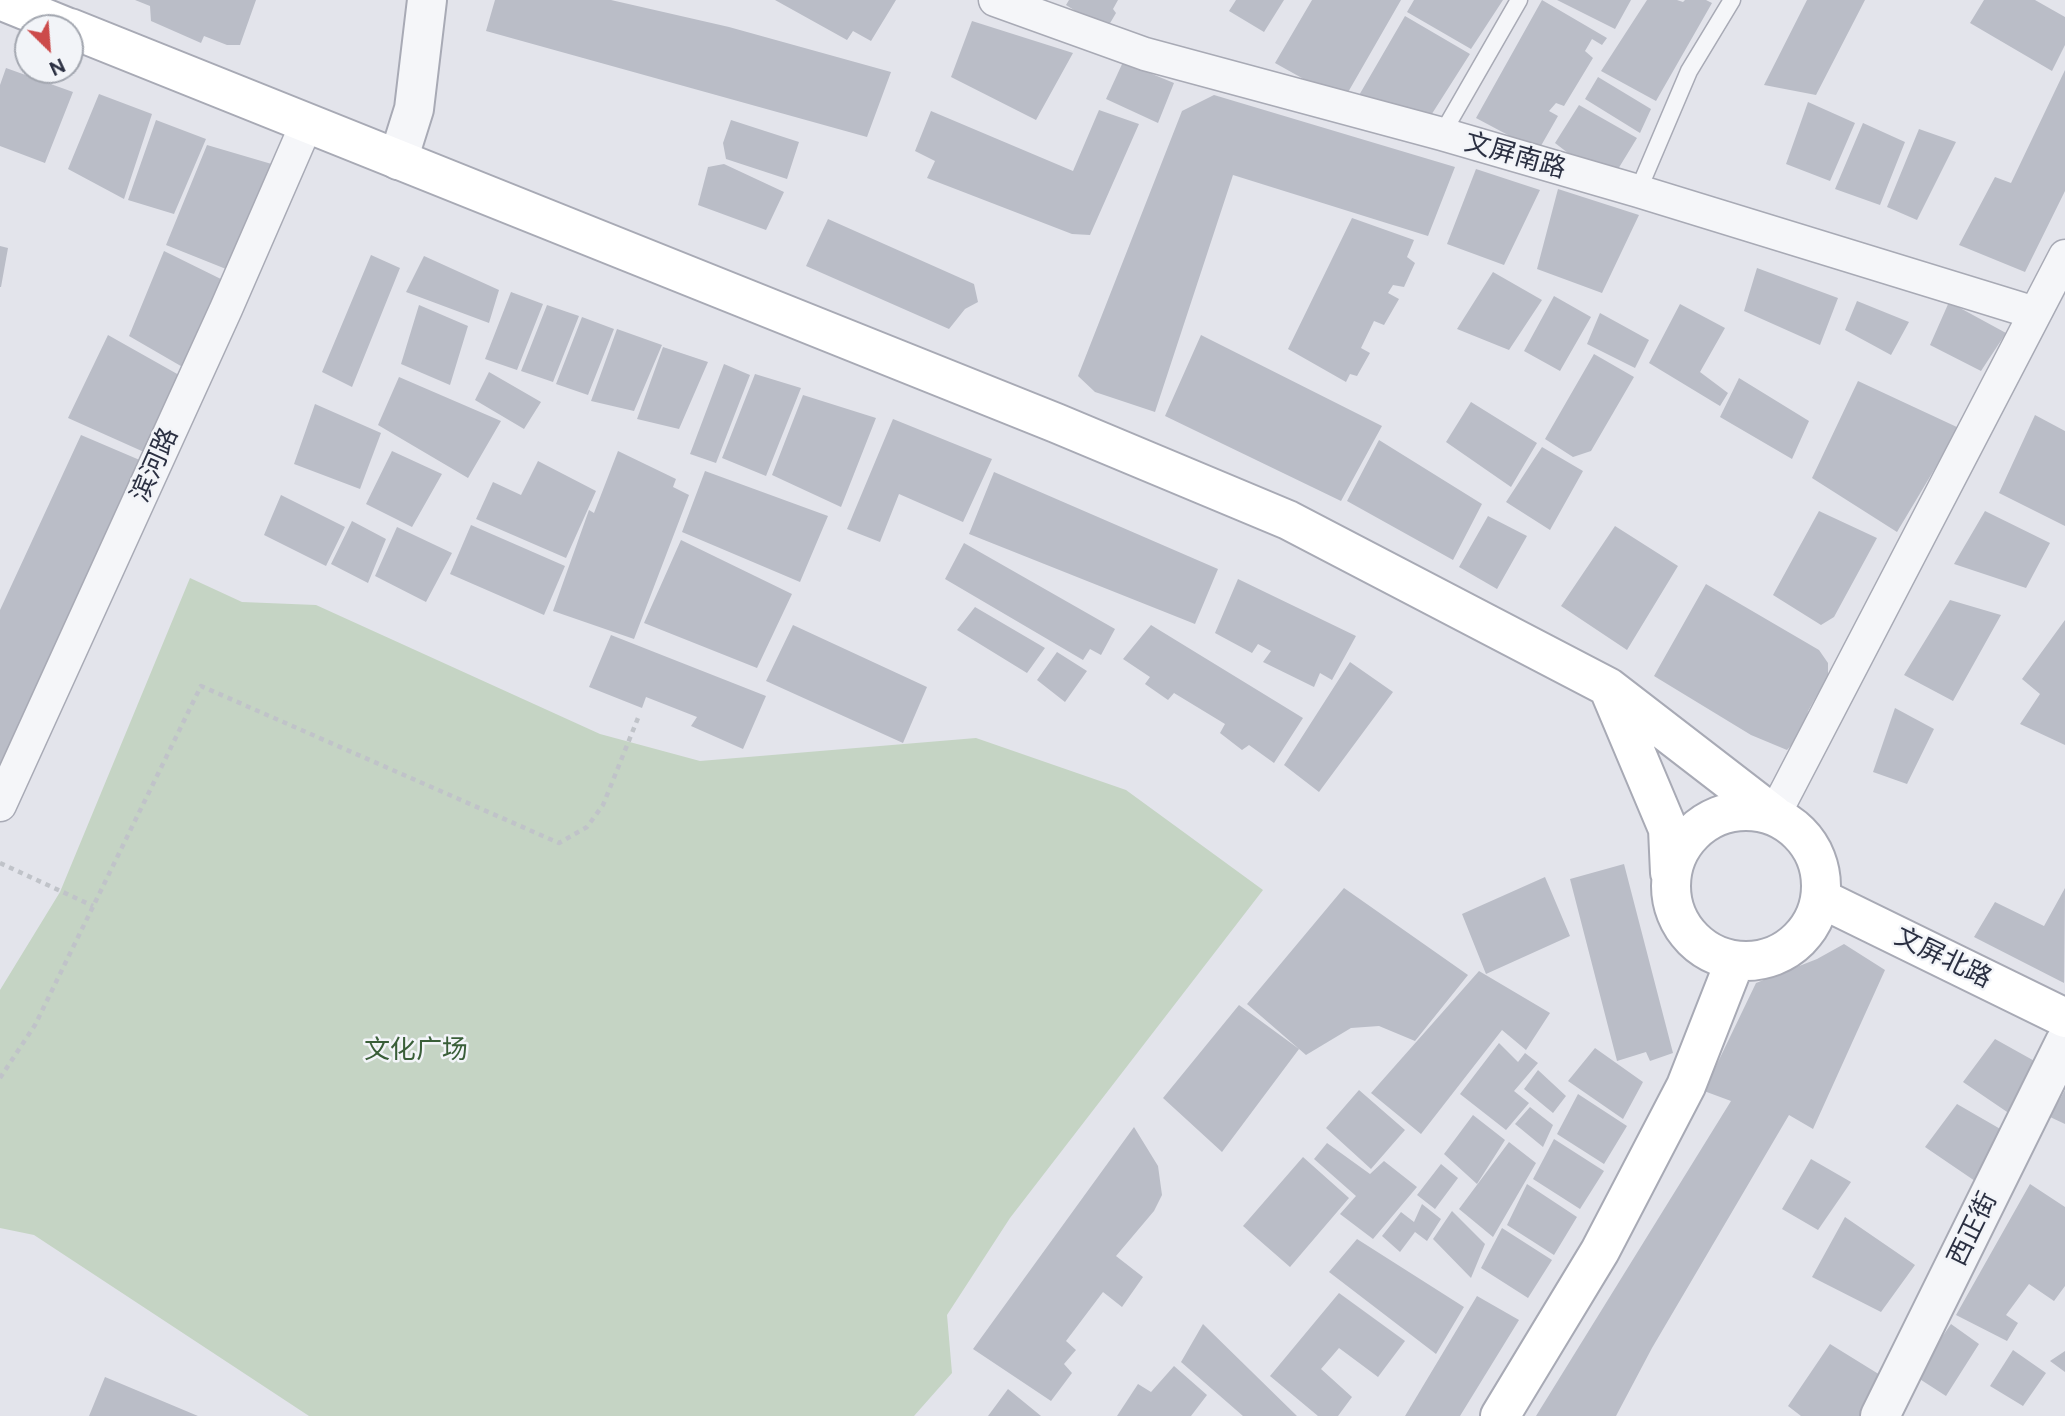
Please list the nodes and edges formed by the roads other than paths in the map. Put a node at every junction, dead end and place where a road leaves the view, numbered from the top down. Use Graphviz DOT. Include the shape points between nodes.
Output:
graph roads {
  1 [pos="0,0"];
  2 [pos="427,0"];
  3 [pos="995,0"];
  4 [pos="1519,0"];
  5 [pos="1732,0"];
  6 [pos="35,14"];
  7 [pos="84,34"];
  8 [pos="307,123"];
  9 [pos="1442,134"];
  10 [pos="398,160"];
  11 [pos="1638,191"];
  12 [pos="2065,256"];
  13 [pos="2035,313"];
  14 [pos="1608,687"];
  15 [pos="0,805"];
  16 [pos="1774,815"];
  17 [pos="1670,879"];
  18 [pos="1820,898"];
  19 [pos="1735,961"];
  20 [pos="2065,1017"];
  21 [pos="2065,1042"];
  22 [pos="1500,1416"];
  23 [pos="1880,1416"];
  1 -- 6 [label="main road"];
  2 -- 10 [label="street" via="414,109"];
  3 -- 9 [label="street, 文屏南路" via="1145,54"];
  4 -- 9 [label="lane"];
  5 -- 11 [label="lane" via="1689,71"];
  7 -- 8 [label="main road"];
  8 -- 10 [label="main road"];
  8 -- 15 [label="street, 滨河路"];
  9 -- 11 [label="street, 文屏南路"];
  10 -- 14 [label="main road" via="1288,520"];
  11 -- 13 [label="street, 文屏南路"];
  12 -- 13 [label="street"];
  13 -- 16 [label="street"];
  14 -- 16 [label="main road"];
  14 -- 17 [label="main road" via="1668,829"];
  16 -- 17 [label="main road" via="1751,810 1727,812 1706,821 1675,856"];
  16 -- 18 [label="main road" via="1795,828 1812,848 1820,872"];
  17 -- 19 [label="main road" via="1672,902 1687,933 1713,954"];
  18 -- 19 [label="main road" via="1800,939 1781,953"];
  18 -- 20 [label="main road, 文屏北路"];
  19 -- 22 [label="main road" via="1686,1086 1600,1251"];
  21 -- 23 [label="street, 西正街"];
}
